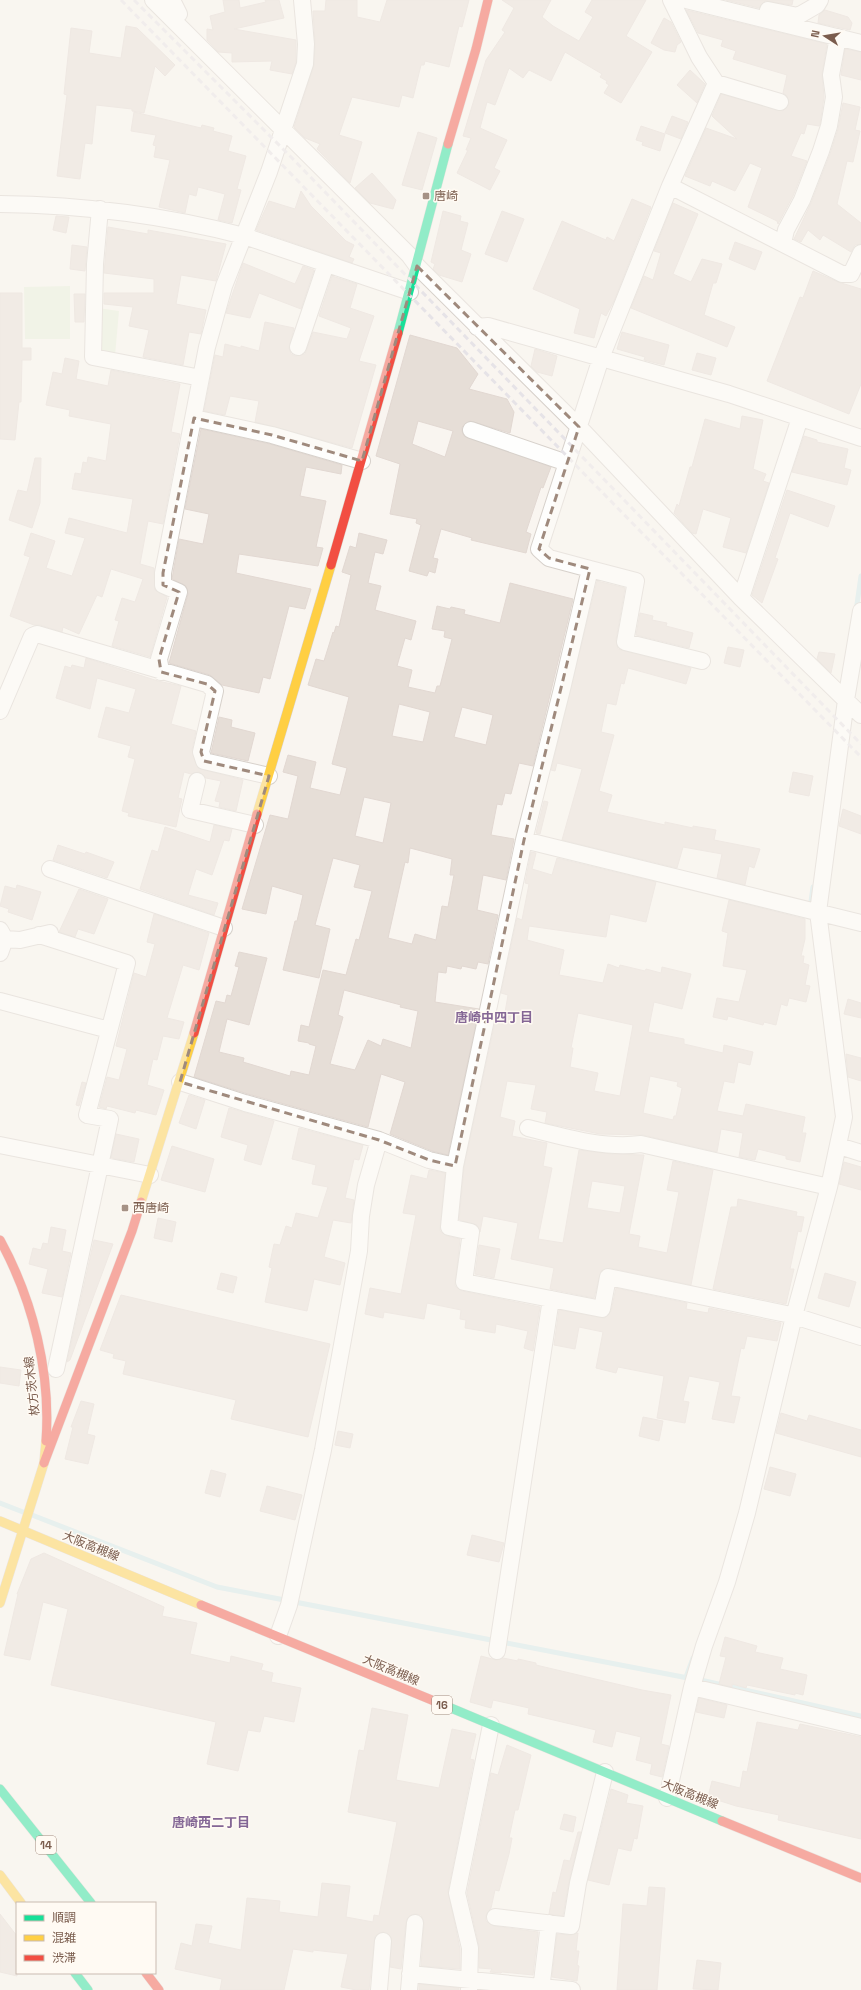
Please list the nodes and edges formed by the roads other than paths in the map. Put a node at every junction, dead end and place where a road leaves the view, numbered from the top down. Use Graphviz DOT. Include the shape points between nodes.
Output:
graph roads {
  1 [pos="153,0"];
  2 [pos="172,0"];
  3 [pos="302,0"];
  4 [pos="488,0"];
  5 [pos="671,0"];
  6 [pos="686,0"];
  7 [pos="820,0"];
  8 [pos="731,11"];
  9 [pos="179,14"];
  10 [pos="838,37"];
  11 [pos="861,43"];
  12 [pos="716,83"];
  13 [pos="780,102"];
  14 [pos="284,131"];
  15 [pos="670,186"];
  16 [pos="0,204"];
  17 [pos="100,209"];
  18 [pos="244,236"];
  19 [pos="783,243"];
  20 [pos="861,253"];
  21 [pos="326,264"];
  22 [pos="417,266"];
  23 [pos="410,292"];
  24 [pos="477,328"];
  25 [pos="298,347"];
  26 [pos="601,358"];
  27 [pos="201,378"];
  28 [pos="194,418"];
  29 [pos="800,418"];
  30 [pos="578,427"];
  31 [pos="471,430"];
  32 [pos="861,438"];
  33 [pos="362,461"];
  34 [pos="567,463"];
  35 [pos="590,570"];
  36 [pos="741,598"];
  37 [pos="861,611"];
  38 [pos="702,661"];
  39 [pos="161,672"];
  40 [pos="846,700"];
  41 [pos="0,711"];
  42 [pos="861,715"];
  43 [pos="269,776"];
  44 [pos="197,781"];
  45 [pos="255,824"];
  46 [pos="524,840"];
  47 [pos="50,869"];
  48 [pos="818,912"];
  49 [pos="861,923"];
  50 [pos="224,928"];
  51 [pos="59,931"];
  52 [pos="39,935"];
  53 [pos="2,941"];
  54 [pos="0,1001"];
  55 [pos="109,1030"];
  56 [pos="180,1082"];
  57 [pos="528,1128"];
  58 [pos="379,1140"];
  59 [pos="0,1145"];
  60 [pos="839,1146"];
  61 [pos="861,1153"];
  62 [pos="99,1165"];
  63 [pos="455,1166"];
  64 [pos="150,1175"];
  65 [pos="829,1187"];
  66 [pos="0,1240"];
  67 [pos="551,1299"];
  68 [pos="794,1316"];
  69 [pos="861,1337"];
  70 [pos="49,1368"];
  71 [pos="76,1375"];
  72 [pos="44,1463"];
  73 [pos="0,1521"];
  74 [pos="23,1531"];
  75 [pos="0,1603"];
  76 [pos="278,1636"];
  77 [pos="497,1651"];
  78 [pos="692,1687"];
  79 [pos="491,1725"];
  80 [pos="861,1727"];
  81 [pos="605,1772"];
  82 [pos="0,1789"];
  83 [pos="667,1798"];
  84 [pos="0,1875"];
  85 [pos="861,1878"];
  86 [pos="20,1902"];
  87 [pos="90,1902"];
  88 [pos="495,1917"];
  89 [pos="415,1923"];
  90 [pos="549,1923"];
  91 [pos="383,1941"];
  92 [pos="76,1974"];
  93 [pos="147,1974"];
  94 [pos="410,1974"];
  95 [pos="469,1985"];
  96 [pos="542,1988"];
  97 [pos="88,1990"];
  98 [pos="159,1990"];
  99 [pos="379,1990"];
  100 [pos="409,1990"];
  101 [pos="572,1990"];
  1 -- 14 [label="street"];
  2 -- 9 [label="street"];
  3 -- 14 [label="street" via="305,64"];
  4 -- 22 [label="main road" via="440,170"];
  5 -- 12 [label="street" via="698,57"];
  6 -- 8 [label="street"];
  7 -- 8 [label="street" via="817,5 798,16 765,9"];
  8 -- 10 [label="street"];
  10 -- 11 [label="street"];
  10 -- 19 [label="street" via="831,75 834,97 829,126"];
  12 -- 13 [label="street"];
  12 -- 15 [label="street"];
  14 -- 18 [label="street"];
  14 -- 22 [label="street" via="409,255"];
  15 -- 19 [label="street"];
  15 -- 26 [label="street"];
  16 -- 17 [label="street"];
  17 -- 18 [label="street" via="122,211"];
  17 -- 27 [label="street" via="95,264 93,358"];
  18 -- 21 [label="street"];
  18 -- 27 [label="street" via="224,286"];
  19 -- 20 [label="street" via="842,274 851,274"];
  21 -- 23 [label="street"];
  21 -- 25 [label="street"];
  22 -- 23 [label="main road"];
  22 -- 24 [label="street"];
  23 -- 33 [label="main road"];
  24 -- 26 [label="street" via="488,326"];
  24 -- 30 [label="street"];
  26 -- 29 [label="street" via="729,394"];
  26 -- 30 [label="street"];
  27 -- 28 [label="street"];
  28 -- 33 [label="street" via="272,435"];
  28 -- 39 [label="street" via="163,573 163,585 179,592 159,659"];
  29 -- 32 [label="street"];
  29 -- 36 [label="street"];
  30 -- 34 [label="street"];
  30 -- 36 [label="street"];
  31 -- 34 [label="street"];
  33 -- 43 [label="main road"];
  34 -- 35 [label="street" via="539,549 549,558"];
  35 -- 38 [label="street" via="636,581 625,642"];
  35 -- 46 [label="street"];
  36 -- 40 [label="street"];
  37 -- 40 [label="street"];
  39 -- 41 [label="street" via="37,634 32,636"];
  39 -- 43 [label="street" via="207,684 216,691 202,752 204,761"];
  40 -- 42 [label="street"];
  40 -- 48 [label="street"];
  43 -- 45 [label="main road"];
  44 -- 45 [label="street" via="190,810"];
  45 -- 50 [label="main road"];
  46 -- 48 [label="street"];
  46 -- 63 [label="street"];
  47 -- 50 [label="street"];
  48 -- 49 [label="street"];
  48 -- 60 [label="street" via="844,1117"];
  50 -- 56 [label="main road"];
  51 -- 52 [label="street"];
  52 -- 53 [label="street"];
  52 -- 55 [label="street" via="127,963"];
  54 -- 55 [label="street"];
  55 -- 62 [label="street" via="87,1115 110,1120"];
  56 -- 58 [label="street"];
  56 -- 64 [label="main road"];
  57 -- 65 [label="street" via="575,1140 629,1146 641,1144"];
  58 -- 63 [label="street" via="429,1160"];
  58 -- 76 [label="street" via="366,1185 357,1267 322,1457 290,1605"];
  59 -- 62 [label="street"];
  60 -- 61 [label="street"];
  60 -- 65 [label="street"];
  62 -- 64 [label="street"];
  62 -- 70 [label="street"];
  63 -- 67 [label="street" via="449,1227 470,1232 464,1282"];
  64 -- 71 [label="main road" via="132,1231"];
  65 -- 68 [label="street"];
  66 -- 70 [label="main road, 枚方茨木線" via="26,1301 41,1351"];
  67 -- 68 [label="street" via="602,1309 608,1277"];
  67 -- 77 [label="street"];
  68 -- 69 [label="street"];
  68 -- 78 [label="street" via="747,1513"];
  70 -- 71 [label="street"];
  70 -- 72 [label="main road, 枚方茨木線"];
  71 -- 72 [label="main road"];
  72 -- 74 [label="main road, 枚方茨木線"];
  73 -- 74 [label="main road, 大阪高槻線 / 16"];
  74 -- 75 [label="main road, 枚方茨木線"];
  74 -- 76 [label="main road, 大阪高槻線 / 16"];
  76 -- 79 [label="main road, 大阪高槻線 / 16"];
  78 -- 80 [label="street"];
  78 -- 83 [label="street"];
  79 -- 81 [label="main road, 大阪高槻線 / 16"];
  79 -- 95 [label="street" via="456,1893 470,1948"];
  81 -- 83 [label="main road, 大阪高槻線 / 16"];
  81 -- 90 [label="street" via="578,1883 571,1926"];
  82 -- 87 [label="main road, 14"];
  83 -- 85 [label="main road, 大阪高槻線 / 16"];
  84 -- 86 [label="main road"];
  88 -- 90 [label="street"];
  89 -- 94 [label="street"];
  90 -- 96 [label="street"];
  91 -- 99 [label="street"];
  92 -- 97 [label="main road"];
  93 -- 98 [label="main road"];
  94 -- 95 [label="street"];
  94 -- 100 [label="street"];
  95 -- 96 [label="street"];
  96 -- 101 [label="street"];
}
